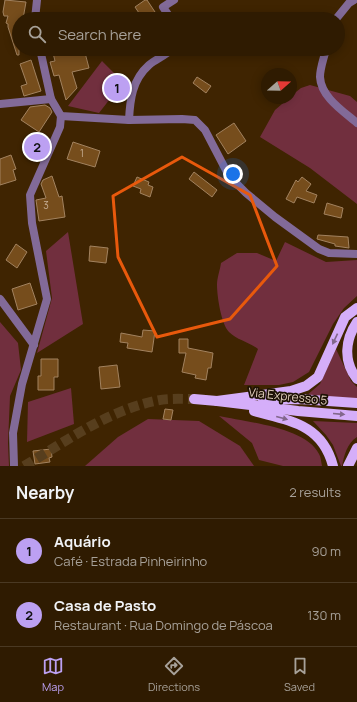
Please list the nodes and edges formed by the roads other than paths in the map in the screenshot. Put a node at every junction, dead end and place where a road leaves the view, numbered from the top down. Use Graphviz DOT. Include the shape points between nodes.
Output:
graph roads {
  1 [pos="37,0"];
  2 [pos="174,0"];
  3 [pos="354,0"];
  4 [pos="36,12"];
  5 [pos="166,12"];
  6 [pos="342,12"];
  7 [pos="42,56"];
  8 [pos="162,56"];
  9 [pos="324,56"];
  10 [pos="51,99"];
  11 [pos="0,104"];
  12 [pos="61,116"];
  13 [pos="130,120"];
  14 [pos="357,123"];
  15 [pos="357,254"];
  16 [pos="1,302"];
  17 [pos="357,308"];
  18 [pos="357,322"];
  19 [pos="34,345"];
  20 [pos="357,379"];
  21 [pos="194,399"];
  22 [pos="217,401"];
  23 [pos="357,403"];
  24 [pos="357,416"];
  25 [pos="357,448"];
  26 [pos="14,466"];
  27 [pos="333,466"];
  28 [pos="348,466"];
  1 -- 4 [label="street"];
  2 -- 5 [label="street" via="163,7"];
  3 -- 6 [label="street"];
  7 -- 10 [label="street"];
  8 -- 13 [label="street" via="148,66 137,80 131,97"];
  9 -- 14 [label="street" via="320,76 323,89"];
  10 -- 11 [label="street"];
  10 -- 12 [label="street"];
  12 -- 13 [label="street"];
  12 -- 19 [label="street" via="60,127 30,195 32,223 47,299"];
  13 -- 15 [label="street" via="195,120 205,130 229,176 275,217 319,249 329,253"];
  16 -- 19 [label="street"];
  17 -- 22 [label="main road, one-way" via="345,317 318,377 306,386 291,391"];
  18 -- 20 [label="main road" via="347,344 347,357"];
  19 -- 26 [label="street" via="22,384 13,433"];
  21 -- 22 [label="main road, Via Expresso 5"];
  22 -- 23 [label="main road, Via Expresso 5" via="299,399"];
  22 -- 24 [label="main road, Via Expresso 5, one-way"];
  22 -- 27 [label="main road, one-way" via="298,423 314,432 324,444"];
  25 -- 28 [label="main road"];
}
